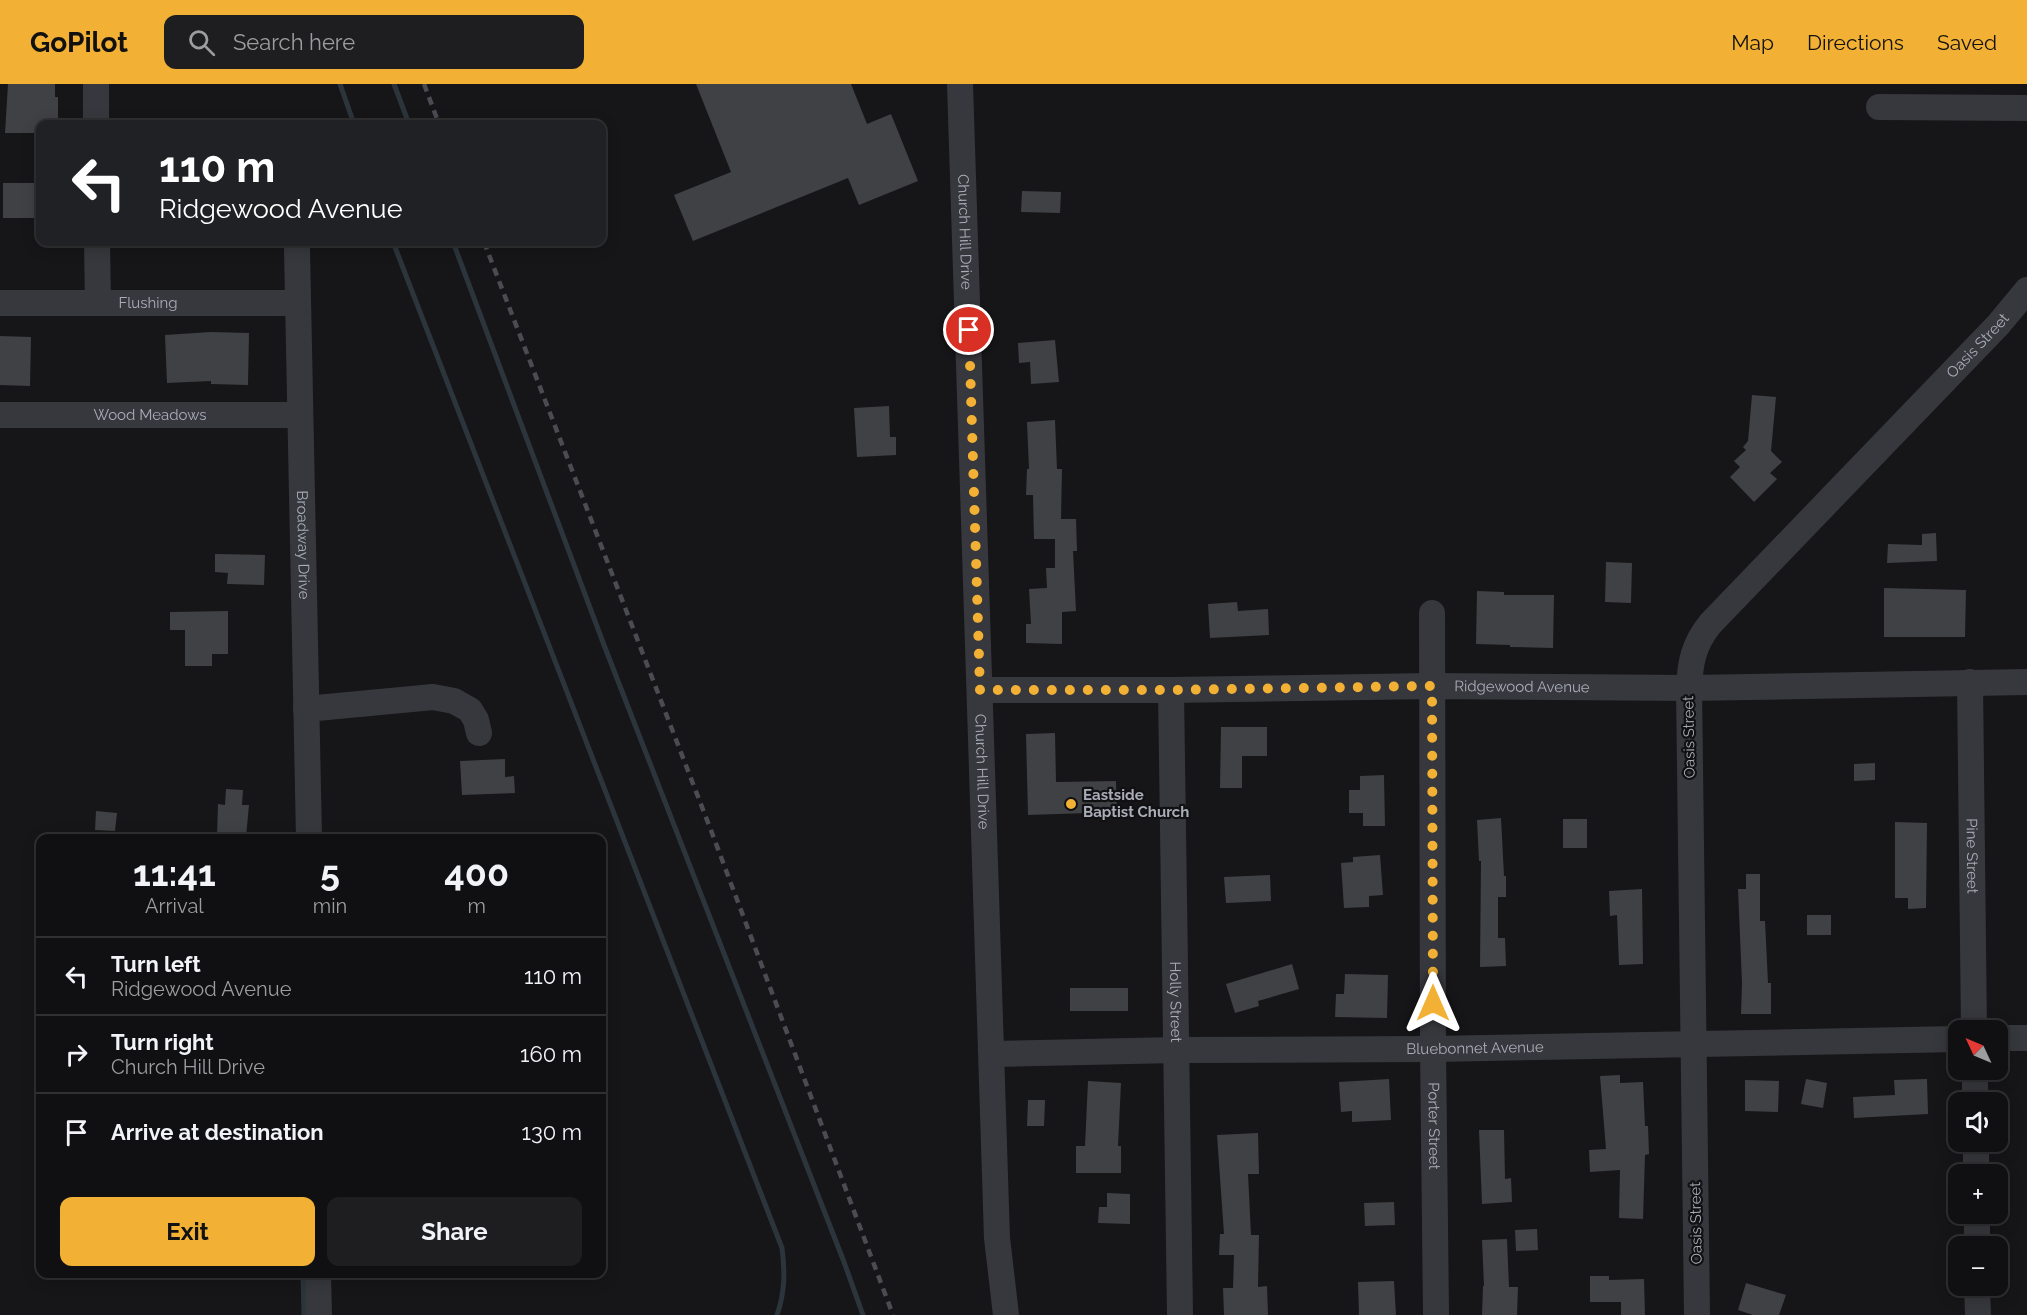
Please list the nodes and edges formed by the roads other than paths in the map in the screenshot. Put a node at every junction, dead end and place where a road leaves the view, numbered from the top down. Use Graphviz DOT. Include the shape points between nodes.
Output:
graph roads {
  1 [pos="96,84"];
  2 [pos="960,84"];
  3 [pos="1879,107"];
  4 [pos="2027,108"];
  5 [pos="96,120"];
  6 [pos="97,246"];
  7 [pos="297,249"];
  8 [pos="2027,290"];
  9 [pos="0,303"];
  10 [pos="98,303"];
  11 [pos="298,303"];
  12 [pos="0,415"];
  13 [pos="300,415"];
  14 [pos="1432,613"];
  15 [pos="1970,682"];
  16 [pos="2027,682"];
  17 [pos="1432,686"];
  18 [pos="1689,688"];
  19 [pos="980,690"];
  20 [pos="1171,690"];
  21 [pos="306,709"];
  22 [pos="479,733"];
  23 [pos="309,834"];
  24 [pos="1974,1020"];
  25 [pos="2008,1038"];
  26 [pos="2027,1038"];
  27 [pos="1948,1039"];
  28 [pos="1694,1044"];
  29 [pos="1433,1049"];
  30 [pos="1176,1050"];
  31 [pos="992,1054"];
  32 [pos="318,1278"];
  33 [pos="1977,1296"];
  34 [pos="319,1315"];
  35 [pos="1006,1315"];
  36 [pos="1179,1315"];
  37 [pos="1436,1315"];
  38 [pos="1697,1315"];
  39 [pos="1978,1315"];
  1 -- 5 [label="street"];
  2 -- 19 [label="street, Church Hill Drive"];
  3 -- 4 [label="street"];
  6 -- 10 [label="street"];
  7 -- 11 [label="street, Broadway Drive"];
  8 -- 18 [label="street, Oasis Street" via="1998,325 1710,624 1691,657"];
  9 -- 10 [label="street, Flushing"];
  10 -- 11 [label="street, Flushing"];
  11 -- 13 [label="street, Broadway Drive"];
  12 -- 13 [label="street, Wood Meadows"];
  13 -- 21 [label="street, Broadway Drive"];
  14 -- 17 [label="street, Porter Street"];
  15 -- 16 [label="street, Ridgewood Avenue"];
  15 -- 18 [label="street, Ridgewood Avenue"];
  15 -- 24 [label="street, Pine Street"];
  17 -- 18 [label="street, Ridgewood Avenue"];
  17 -- 20 [label="street, Ridgewood Avenue"];
  17 -- 29 [label="street, Porter Street"];
  18 -- 28 [label="street, Oasis Street"];
  19 -- 20 [label="street, Ridgewood Avenue"];
  19 -- 31 [label="street, Church Hill Drive"];
  20 -- 30 [label="street, Holly Street"];
  21 -- 22 [label="street" via="433,697 454,701 470,710"];
  21 -- 23 [label="street, Broadway Drive"];
  25 -- 26 [label="street"];
  27 -- 28 [label="street, Bluebonnet Avenue"];
  28 -- 29 [label="street, Bluebonnet Avenue"];
  28 -- 38 [label="street, Oasis Street"];
  29 -- 30 [label="street, Bluebonnet Avenue"];
  29 -- 37 [label="street, Porter Street"];
  30 -- 31 [label="street, Bluebonnet Avenue"];
  30 -- 36 [label="street, Holly Street"];
  31 -- 35 [label="street, Church Hill Drive" via="997,1238"];
  32 -- 34 [label="street"];
  33 -- 39 [label="street"];
}
